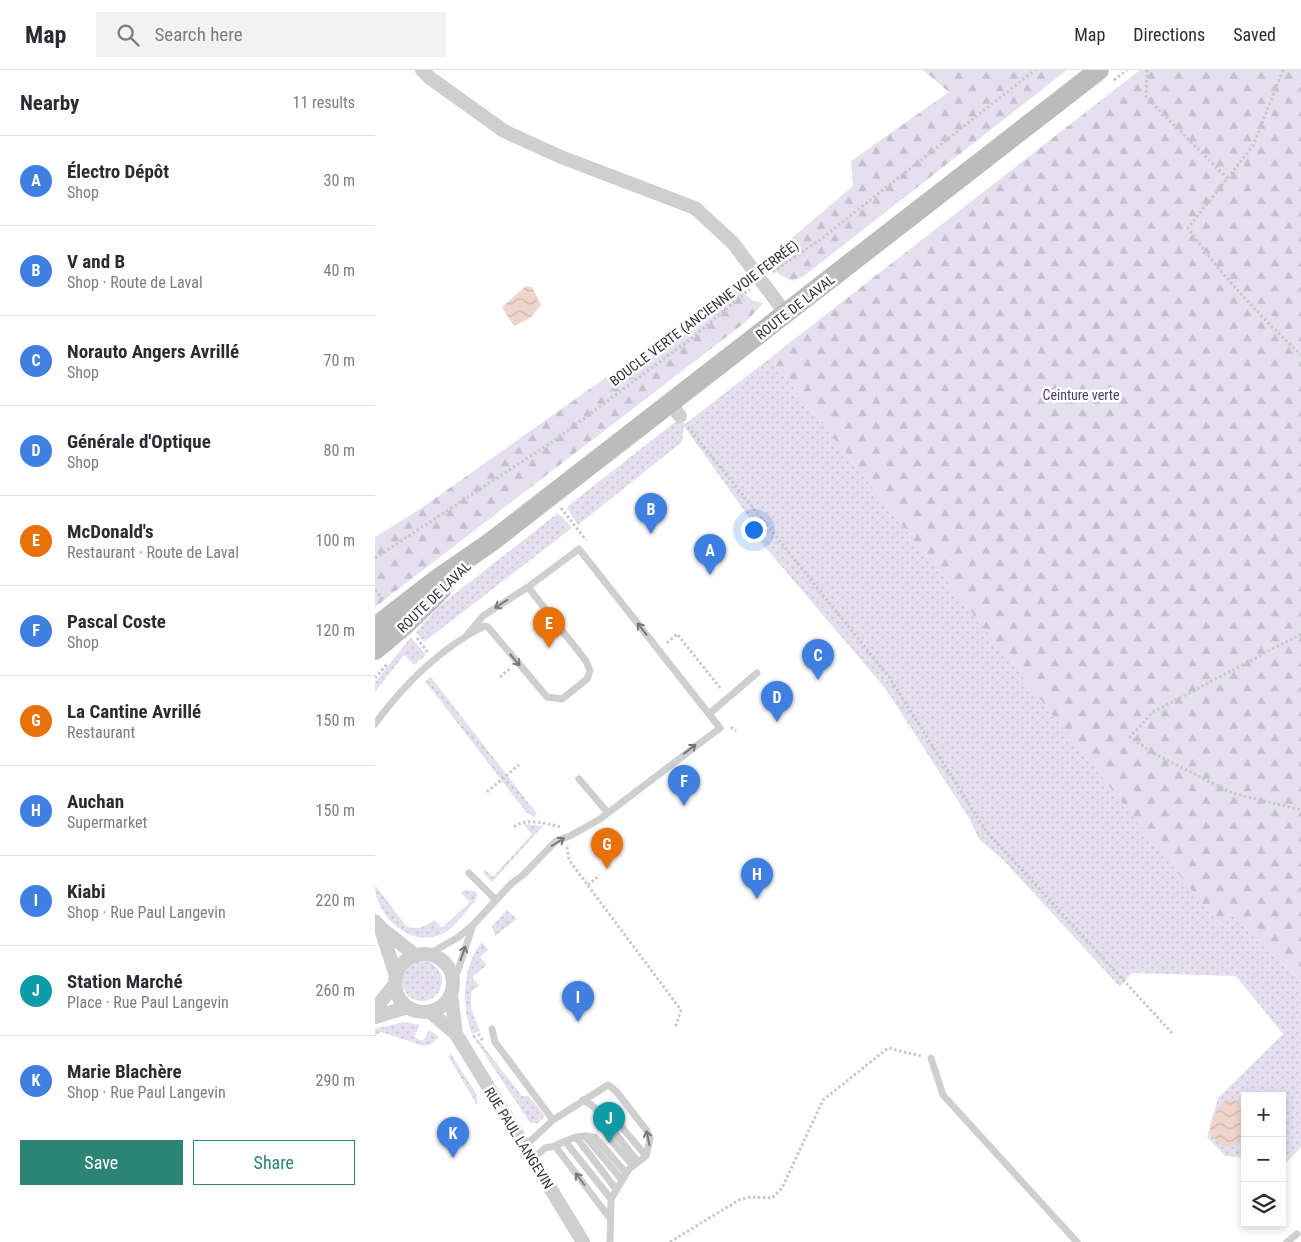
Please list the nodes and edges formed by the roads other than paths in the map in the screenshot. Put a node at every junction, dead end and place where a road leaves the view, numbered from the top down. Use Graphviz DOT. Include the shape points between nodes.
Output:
graph roads {
  1 [pos="422,70"];
  2 [pos="1099,70"];
  3 [pos="786,314"];
  4 [pos="491,542"];
  5 [pos="528,587"];
  6 [pos="375,627"];
  7 [pos="467,635"];
  8 [pos="375,650"];
  9 [pos="757,673"];
  10 [pos="709,714"];
  11 [pos="375,724"];
  12 [pos="579,779"];
  13 [pos="607,813"];
  14 [pos="469,873"];
  15 [pos="496,900"];
  16 [pos="378,924"];
  17 [pos="473,925"];
  18 [pos="422,954"];
  19 [pos="395,980"];
  20 [pos="453,988"];
  21 [pos="408,1007"];
  22 [pos="375,1009"];
  23 [pos="430,1012"];
  24 [pos="375,1017"];
  25 [pos="492,1029"];
  26 [pos="456,1034"];
  27 [pos="931,1058"];
  28 [pos="583,1100"];
  29 [pos="601,1116"];
  30 [pos="553,1120"];
  31 [pos="585,1136"];
  32 [pos="575,1137"];
  33 [pos="565,1141"];
  34 [pos="555,1146"];
  35 [pos="524,1147"];
  36 [pos="646,1156"];
  37 [pos="532,1160"];
  38 [pos="635,1164"];
  39 [pos="626,1173"];
  40 [pos="622,1180"];
  41 [pos="616,1189"];
  42 [pos="611,1199"];
  43 [pos="609,1217"];
  44 [pos="1297,1234"];
  45 [pos="583,1242"];
  46 [pos="610,1242"];
  47 [pos="1077,1242"];
  48 [pos="1287,1242"];
  1 -- 3 [label="street" via="503,131 561,157 695,208 733,242"];
  2 -- 3 [label="main road, ROUTE DE LAVAL"];
  3 -- 4 [label="main road, ROUTE DE LAVAL" via="675,410"];
  4 -- 6 [label="main road, ROUTE DE LAVAL"];
  4 -- 8 [label="main road, ROUTE DE LAVAL"];
  5 -- 7 [label="lane, one-way" via="483,616"];
  7 -- 5 [label="lane, one-way" via="488,627 547,698 562,699 587,679 590,670"];
  10 -- 5 [label="lane, one-way" via="579,549"];
  7 -- 11 [label="lane" via="410,680"];
  9 -- 10 [label="lane"];
  13 -- 10 [label="lane, one-way" via="720,728"];
  12 -- 13 [label="lane"];
  15 -- 13 [label="lane, one-way" via="556,841"];
  14 -- 15 [label="lane"];
  15 -- 17 [label="lane"];
  16 -- 18 [label="street"];
  16 -- 19 [label="street"];
  17 -- 18 [label="lane" via="457,938"];
  20 -- 17 [label="lane, one-way"];
  18 -- 19 [label="street" via="403,963"];
  18 -- 20 [label="street" via="439,957 447,964"];
  19 -- 21 [label="street" via="397,993"];
  19 -- 22 [label="street"];
  20 -- 23 [label="street" via="439,1008"];
  20 -- 26 [label="street, RUE PAUL LANGEVIN"];
  21 -- 23 [label="street"];
  21 -- 24 [label="street"];
  23 -- 26 [label="street, RUE PAUL LANGEVIN"];
  25 -- 30 [label="lane" via="495,1042"];
  26 -- 35 [label="street, RUE PAUL LANGEVIN"];
  27 -- 47 [label="lane" via="943,1095"];
  28 -- 29 [label="lane"];
  28 -- 30 [label="lane"];
  36 -- 28 [label="lane, one-way" via="650,1139 647,1131 613,1087 607,1085"];
  29 -- 36 [label="lane" via="615,1119"];
  29 -- 38 [label="lane" via="605,1130"];
  30 -- 35 [label="lane"];
  31 -- 32 [label="lane"];
  31 -- 39 [label="lane" via="595,1137"];
  31 -- 40 [label="lane"];
  32 -- 33 [label="lane"];
  32 -- 41 [label="lane"];
  33 -- 34 [label="lane"];
  33 -- 42 [label="lane"];
  34 -- 37 [label="lane" via="545,1148"];
  43 -- 34 [label="lane, one-way"];
  35 -- 37 [label="street, RUE PAUL LANGEVIN"];
  36 -- 38 [label="lane"];
  37 -- 45 [label="street, RUE PAUL LANGEVIN"];
  38 -- 39 [label="lane"];
  39 -- 40 [label="lane"];
  40 -- 41 [label="lane"];
  41 -- 42 [label="lane"];
  42 -- 43 [label="lane"];
  43 -- 46 [label="lane"];
  44 -- 48 [label="lane"];
}
